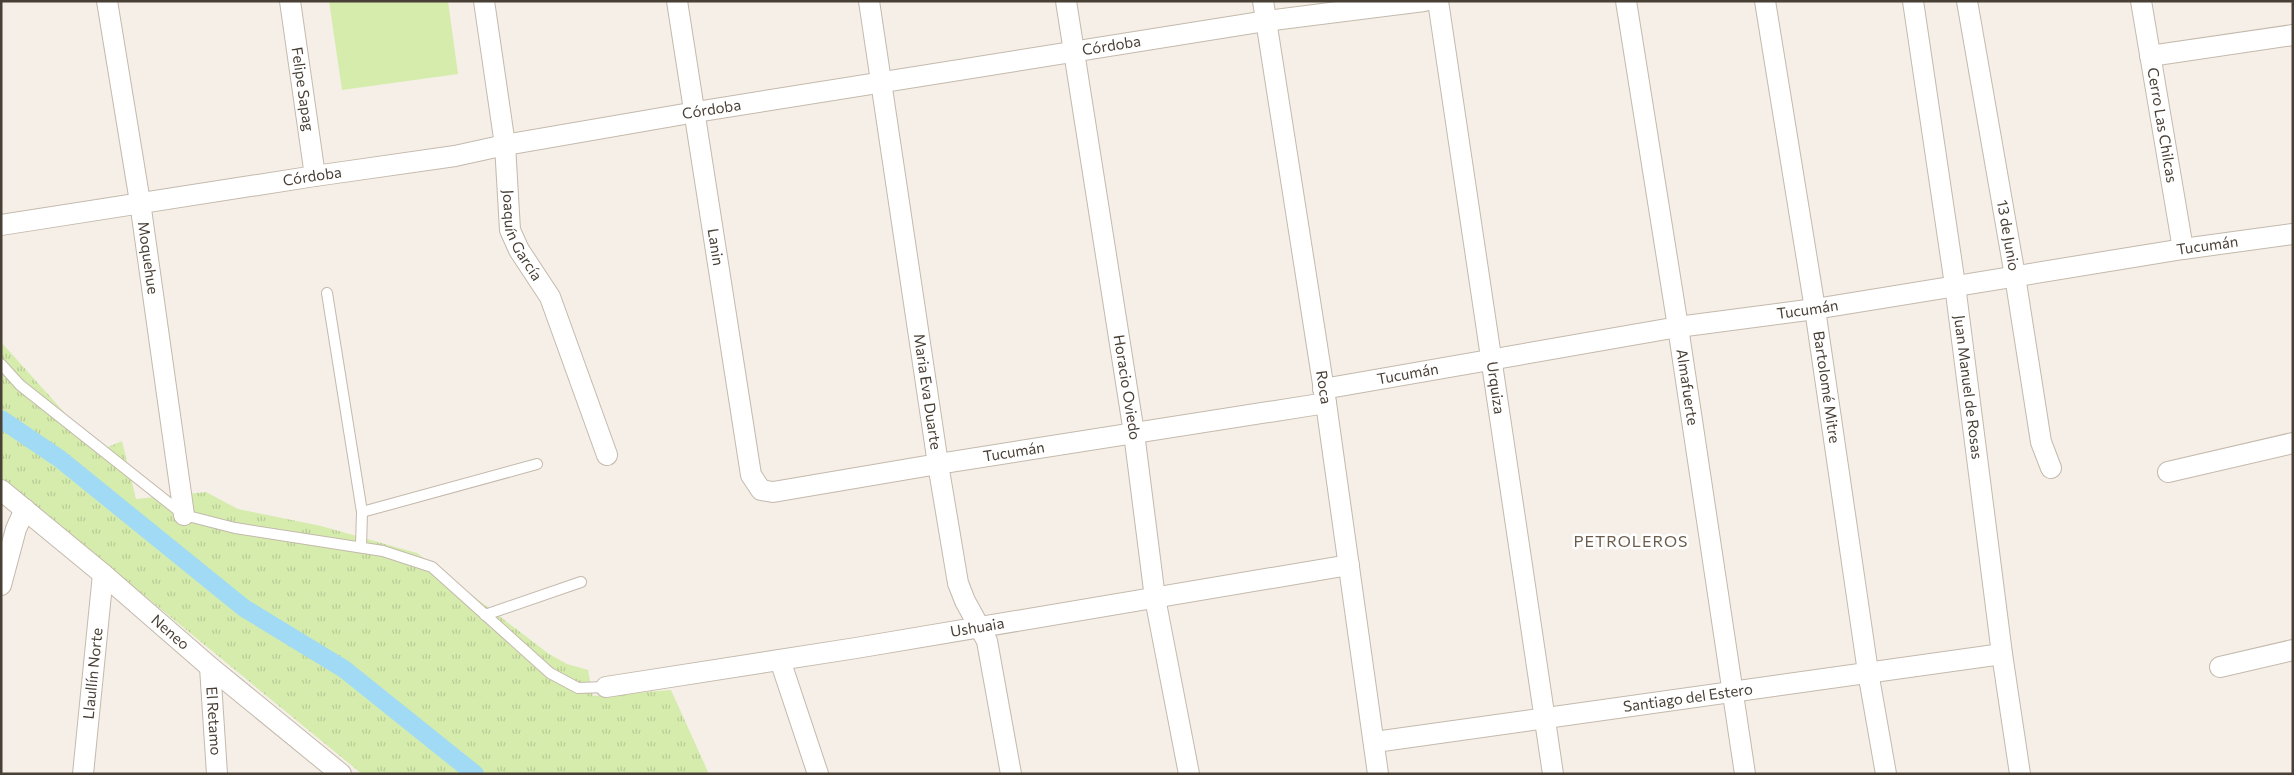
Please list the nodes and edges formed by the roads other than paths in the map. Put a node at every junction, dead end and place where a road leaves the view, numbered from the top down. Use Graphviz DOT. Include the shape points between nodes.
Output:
graph roads {
  1 [pos="107,1"];
  2 [pos="290,1"];
  3 [pos="484,1"];
  4 [pos="678,1"];
  5 [pos="869,1"];
  6 [pos="1066,1"];
  7 [pos="1424,1"];
  8 [pos="1438,1"];
  9 [pos="1626,1"];
  10 [pos="1765,1"];
  11 [pos="1913,1"];
  12 [pos="1968,1"];
  13 [pos="2141,1"];
  14 [pos="1264,11"];
  15 [pos="2293,35"];
  16 [pos="1074,51"];
  17 [pos="2150,56"];
  18 [pos="882,82"];
  19 [pos="696,112"];
  20 [pos="505,145"];
  21 [pos="315,176"];
  22 [pos="140,202"];
  23 [pos="1,225"];
  24 [pos="2293,234"];
  25 [pos="2183,249"];
  26 [pos="2015,276"];
  27 [pos="1955,285"];
  28 [pos="327,293"];
  29 [pos="1815,309"];
  30 [pos="1678,327"];
  31 [pos="1493,360"];
  32 [pos="1,364"];
  33 [pos="1324,396"];
  34 [pos="1134,433"];
  35 [pos="2293,443"];
  36 [pos="608,455"];
  37 [pos="536,464"];
  38 [pos="938,464"];
  39 [pos="2051,468"];
  40 [pos="2168,472"];
  41 [pos="1,490"];
  42 [pos="761,490"];
  43 [pos="25,509"];
  44 [pos="362,512"];
  45 [pos="184,515"];
  46 [pos="9,530"];
  47 [pos="361,546"];
  48 [pos="1349,565"];
  49 [pos="103,574"];
  50 [pos="581,582"];
  51 [pos="1,585"];
  52 [pos="1155,598"];
  53 [pos="485,615"];
  54 [pos="981,627"];
  55 [pos="2293,650"];
  56 [pos="2002,654"];
  57 [pos="780,660"];
  58 [pos="210,667"];
  59 [pos="2220,667"];
  60 [pos="1868,672"];
  61 [pos="606,687"];
  62 [pos="1732,691"];
  63 [pos="1545,717"];
  64 [pos="1375,742"];
  65 [pos="82,774"];
  66 [pos="217,774"];
  67 [pos="341,774"];
  68 [pos="818,774"];
  69 [pos="1010,774"];
  70 [pos="1189,774"];
  71 [pos="1378,774"];
  72 [pos="1553,774"];
  73 [pos="1745,774"];
  74 [pos="1886,774"];
  75 [pos="2020,774"];
  1 -- 22 [label="street, Moquehue"];
  2 -- 21 [label="street, Felipe Sapag"];
  3 -- 20 [label="street, Joaquín García"];
  4 -- 19 [label="street, Lanin"];
  5 -- 18 [label="street, Maria Eva Duarte"];
  6 -- 16 [label="street, Horacio Oviedo"];
  7 -- 14 [label="street, Córdoba"];
  8 -- 31 [label="street, Urquiza"];
  9 -- 30 [label="street, Almafuerte"];
  10 -- 29 [label="street, Bartolomé Mitre"];
  11 -- 27 [label="street, Juan Manuel de Rosas"];
  12 -- 26 [label="street, 13 de Junio"];
  13 -- 17 [label="street, Cerro Las Chilcas"];
  14 -- 16 [label="street, Córdoba"];
  14 -- 33 [label="street, Roca"];
  15 -- 17 [label="street"];
  16 -- 18 [label="street, Córdoba"];
  16 -- 34 [label="street, Horacio Oviedo"];
  17 -- 25 [label="street, Cerro Las Chilcas"];
  18 -- 19 [label="street, Córdoba"];
  18 -- 38 [label="street, Maria Eva Duarte"];
  19 -- 20 [label="street, Córdoba"];
  19 -- 42 [label="street, Lanin" via="751,475"];
  20 -- 21 [label="street, Córdoba" via="455,156"];
  20 -- 36 [label="street, Joaquín García" via="510,230 519,250 550,297"];
  21 -- 22 [label="street, Córdoba"];
  22 -- 23 [label="street, Córdoba"];
  22 -- 45 [label="street, Moquehue"];
  24 -- 25 [label="street, Tucumán"];
  25 -- 26 [label="street, Tucumán"];
  26 -- 27 [label="street, Tucumán"];
  26 -- 39 [label="street, 13 de Junio" via="2041,442"];
  27 -- 29 [label="street, Tucumán"];
  27 -- 56 [label="street, Juan Manuel de Rosas"];
  28 -- 44 [label="lane"];
  29 -- 30 [label="street, Tucumán"];
  29 -- 60 [label="street, Bartolomé Mitre"];
  30 -- 31 [label="street, Tucumán"];
  30 -- 62 [label="street, Almafuerte"];
  31 -- 33 [label="street, Tucumán"];
  31 -- 63 [label="street, Urquiza"];
  32 -- 45 [label="lane" via="20,385"];
  33 -- 34 [label="street, Tucumán"];
  33 -- 48 [label="street, Roca"];
  34 -- 38 [label="street, Tucumán"];
  34 -- 52 [label="street, Horacio Oviedo"];
  35 -- 40 [label="street"];
  37 -- 44 [label="lane"];
  38 -- 42 [label="street, Tucumán" via="773,492"];
  38 -- 54 [label="street, Maria Eva Duarte" via="958,584"];
  41 -- 43 [label="street, Neneo"];
  43 -- 46 [label="street"];
  43 -- 49 [label="street, Neneo"];
  44 -- 47 [label="lane"];
  45 -- 47 [label="lane" via="235,528"];
  46 -- 51 [label="street"];
  47 -- 53 [label="lane" via="432,567"];
  48 -- 52 [label="street, Ushuaia"];
  48 -- 64 [label="street, Roca"];
  49 -- 58 [label="street, Neneo"];
  49 -- 65 [label="street, Llaullín Norte"];
  50 -- 53 [label="lane"];
  52 -- 54 [label="street, Ushuaia"];
  52 -- 70 [label="street, Horacio Oviedo"];
  53 -- 61 [label="lane" via="550,673 578,688"];
  54 -- 57 [label="street, Ushuaia"];
  54 -- 69 [label="street, Maria Eva Duarte" via="988,641"];
  55 -- 59 [label="street"];
  56 -- 60 [label="street, Santiago del Estero"];
  56 -- 75 [label="street, Juan Manuel de Rosas"];
  57 -- 61 [label="street, Ushuaia"];
  57 -- 68 [label="street"];
  58 -- 66 [label="street, El Retamo"];
  58 -- 67 [label="street, Neneo"];
  60 -- 62 [label="street, Santiago del Estero"];
  60 -- 74 [label="street, Bartolomé Mitre"];
  62 -- 63 [label="street, Santiago del Estero"];
  62 -- 73 [label="street, Almafuerte"];
  63 -- 64 [label="street, Santiago del Estero"];
  63 -- 72 [label="street, Urquiza"];
  64 -- 71 [label="street, Roca"];
}
